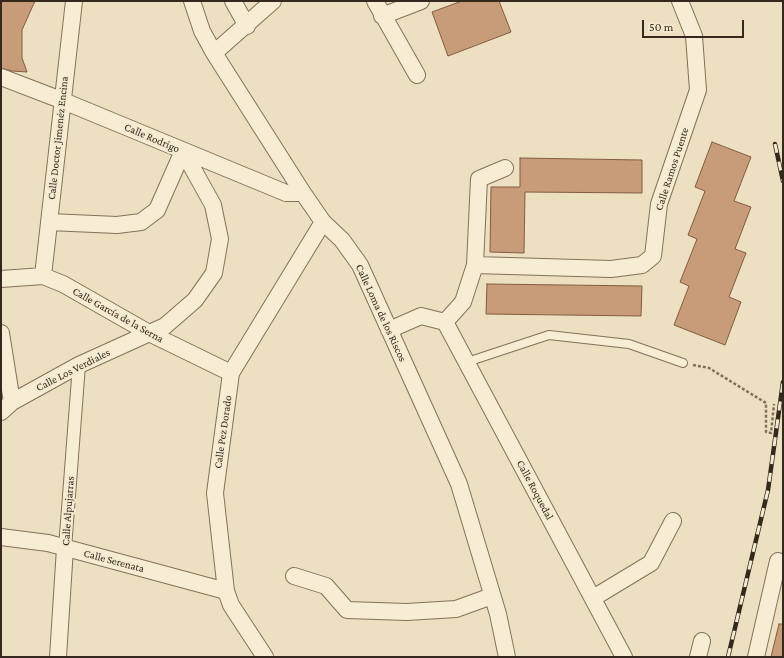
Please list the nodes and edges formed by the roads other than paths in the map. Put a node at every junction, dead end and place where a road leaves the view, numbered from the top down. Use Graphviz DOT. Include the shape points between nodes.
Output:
graph roads {
  1 [pos="74,1"];
  2 [pos="192,1"];
  3 [pos="233,1"];
  4 [pos="273,1"];
  5 [pos="374,1"];
  6 [pos="421,1"];
  7 [pos="680,1"];
  8 [pos="382,16"];
  9 [pos="247,26"];
  10 [pos="214,53"];
  11 [pos="417,75"];
  12 [pos="1,77"];
  13 [pos="62,100"];
  14 [pos="182,151"];
  15 [pos="505,168"];
  16 [pos="303,193"];
  17 [pos="48,222"];
  18 [pos="323,222"];
  19 [pos="475,265"];
  20 [pos="43,276"];
  21 [pos="1,279"];
  22 [pos="446,322"];
  23 [pos="389,330"];
  24 [pos="1,332"];
  25 [pos="149,333"];
  26 [pos="467,362"];
  27 [pos="683,363"];
  28 [pos="78,365"];
  29 [pos="231,373"];
  30 [pos="6,407"];
  31 [pos="673,520"];
  32 [pos="1,537"];
  33 [pos="65,548"];
  34 [pos="778,562"];
  35 [pos="294,576"];
  36 [pos="226,591"];
  37 [pos="492,596"];
  38 [pos="593,598"];
  39 [pos="702,641"];
  40 [pos="58,657"];
  41 [pos="265,657"];
  42 [pos="507,657"];
  43 [pos="624,657"];
  44 [pos="698,657"];
  45 [pos="756,657"];
  1 -- 13 [label="street, Calle Doctor Jimenéz Encina"];
  2 -- 10 [label="street, Calle Loma de los Riscos" via="202,31"];
  3 -- 9 [label="street"];
  4 -- 9 [label="street"];
  5 -- 8 [label="street"];
  6 -- 8 [label="street"];
  7 -- 19 [label="street, Calle Ramos Puente" via="694,36 698,90 659,204 653,256 642,264 611,269"];
  8 -- 11 [label="street"];
  9 -- 10 [label="street"];
  10 -- 16 [label="street, Calle Loma de los Riscos"];
  12 -- 13 [label="street, Calle Rodrigo"];
  13 -- 14 [label="street, Calle Rodrigo"];
  13 -- 17 [label="street, Calle Doctor Jimenéz Encina"];
  14 -- 16 [label="street, Calle Rodrigo" via="286,193"];
  14 -- 17 [label="street" via="157,210 141,222 117,225"];
  14 -- 25 [label="street, Calle Los Verdiales" via="213,205 220,239 214,273 195,300 165,326"];
  15 -- 19 [label="street" via="479,179"];
  16 -- 18 [label="street, Calle Loma de los Riscos"];
  17 -- 20 [label="street, Calle Doctor Jimenéz Encina"];
  18 -- 23 [label="street, Calle Loma de los Riscos" via="342,240 360,265"];
  18 -- 29 [label="street, Calle Pez Dorado"];
  19 -- 22 [label="street" via="463,302"];
  20 -- 21 [label="street, Calle García de la Serna"];
  20 -- 25 [label="street, Calle García de la Serna" via="63,284"];
  22 -- 23 [label="street" via="421,316"];
  22 -- 26 [label="street, Calle Roquedal"];
  23 -- 37 [label="street, Calle Loma de los Riscos" via="459,484"];
  24 -- 30 [label="street"];
  25 -- 28 [label="street, Calle Los Verdiales"];
  25 -- 29 [label="street, Calle García de la Serna"];
  26 -- 27 [label="lane" via="549,335 629,344"];
  26 -- 38 [label="street, Calle Roquedal"];
  28 -- 30 [label="street, Calle Los Verdiales"];
  28 -- 33 [label="street, Calle Alpujarras"];
  29 -- 36 [label="street, Calle Pez Dorado" via="215,492"];
  31 -- 38 [label="street" via="651,563"];
  32 -- 33 [label="street, Calle Serenata" via="33,540"];
  33 -- 36 [label="street, Calle Serenata"];
  33 -- 40 [label="street, Calle Alpujarras"];
  34 -- 45 [label="street"];
  35 -- 37 [label="street" via="326,586 347,610 407,612 456,609"];
  36 -- 41 [label="street, Calle Pez Dorado" via="231,605"];
  37 -- 42 [label="street, Calle Loma de los Riscos"];
  38 -- 43 [label="street, Calle Roquedal"];
  39 -- 44 [label="street"];
}
